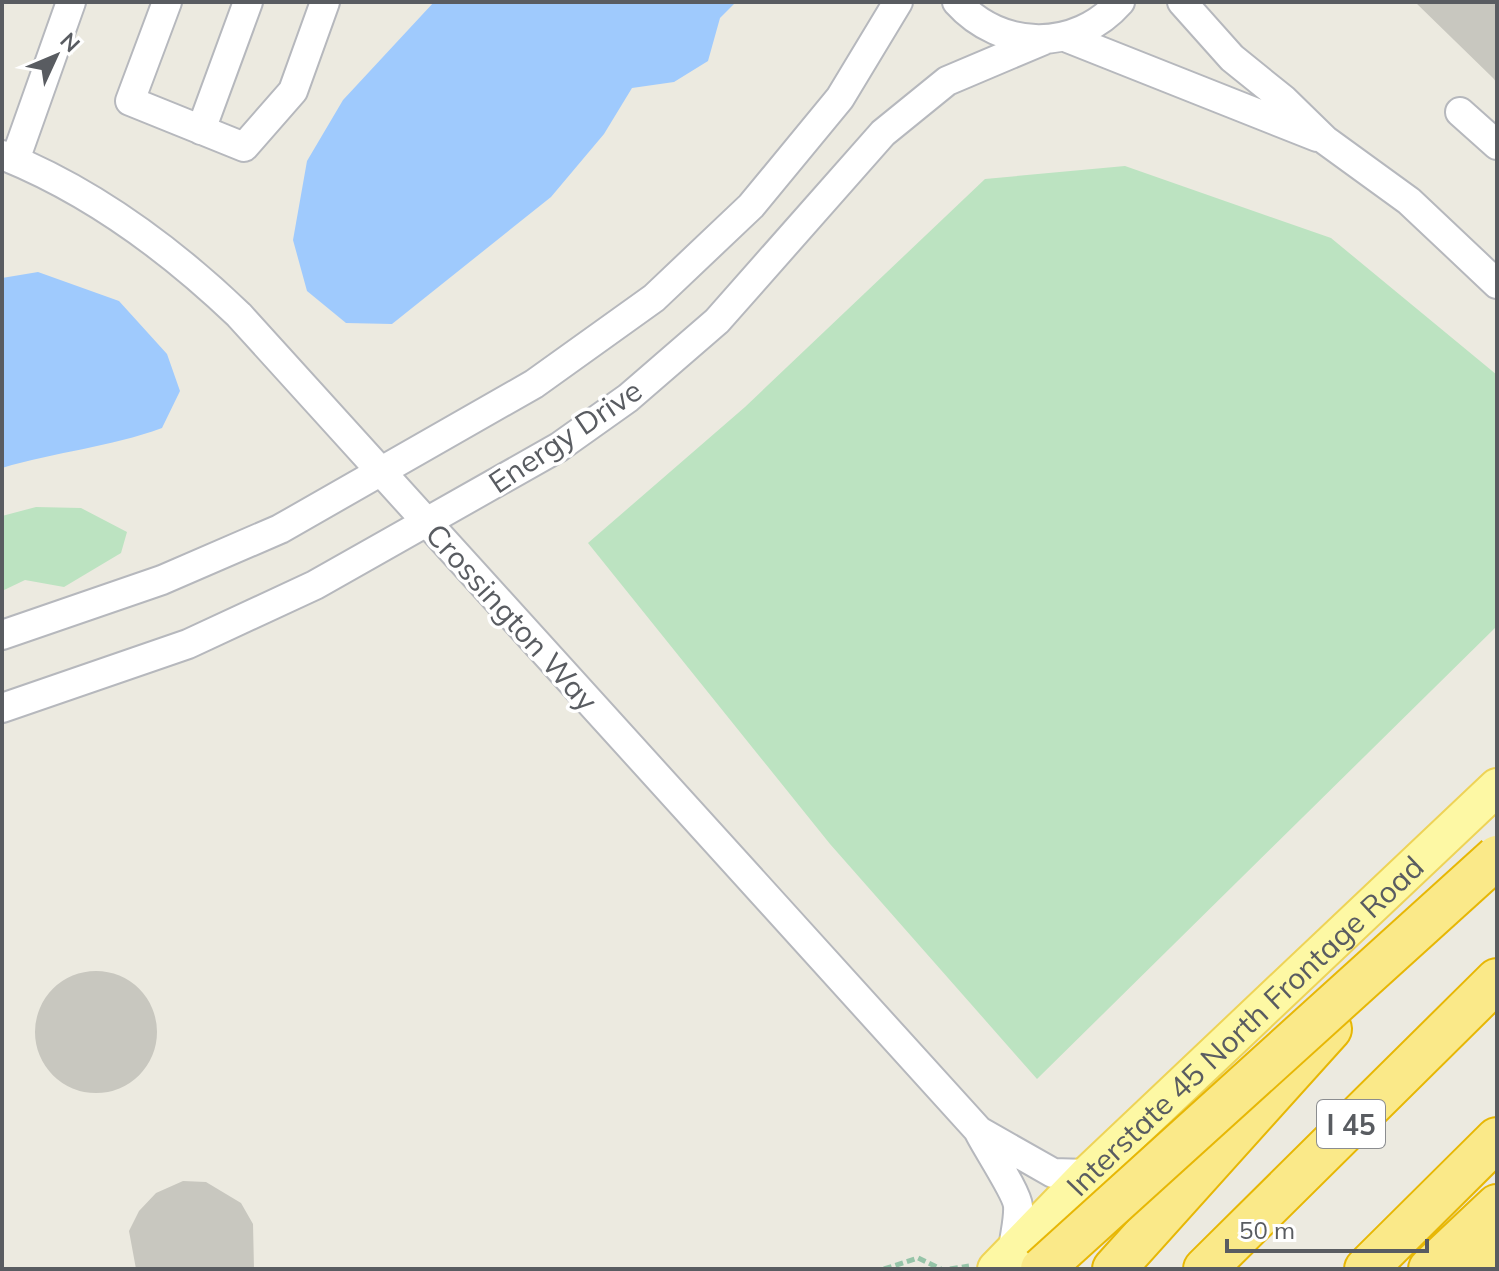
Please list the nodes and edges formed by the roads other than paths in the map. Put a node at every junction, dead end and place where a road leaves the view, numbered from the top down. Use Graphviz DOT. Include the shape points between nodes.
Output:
graph roads {
  1 [pos="71,2"];
  2 [pos="167,2"];
  3 [pos="248,2"];
  4 [pos="325,2"];
  5 [pos="898,2"];
  6 [pos="957,2"];
  7 [pos="1120,2"];
  8 [pos="1182,2"];
  9 [pos="1054,39"];
  10 [pos="1460,112"];
  11 [pos="201,130"];
  12 [pos="1325,140"];
  13 [pos="1497,145"];
  14 [pos="8,158"];
  15 [pos="1497,284"];
  16 [pos="379,472"];
  17 [pos="425,520"];
  18 [pos="2,635"];
  19 [pos="2,708"];
  20 [pos="1497,787"];
  21 [pos="1497,845"];
  22 [pos="1497,857"];
  23 [pos="1497,980"];
  24 [pos="979,1131"];
  25 [pos="1497,1139"];
  26 [pos="1088,1174"];
  27 [pos="1497,1206"];
  28 [pos="1497,1252"];
  29 [pos="1017,1263"];
  30 [pos="1114,1269"];
  31 [pos="1205,1269"];
  32 [pos="1366,1269"];
  33 [pos="1430,1269"];
  34 [pos="1483,1269"];
  1 -- 14 [label="street"];
  2 -- 11 [label="street" via="130,101"];
  3 -- 11 [label="street"];
  4 -- 11 [label="street" via="293,91 244,147"];
  5 -- 16 [label="street, Energy Drive" via="840,98 761,194 654,298 534,384"];
  6 -- 9 [label="street" via="988,28 1006,35"];
  7 -- 9 [label="street, Energy Drive" via="1099,22"];
  8 -- 12 [label="street" via="1232,58"];
  9 -- 12 [label="street"];
  9 -- 17 [label="street, Energy Drive" via="947,81 883,133 717,321 628,398 559,447"];
  10 -- 13 [label="street"];
  12 -- 15 [label="street" via="1409,201"];
  14 -- 16 [label="street, Crossington Way" via="100,206 178,259 239,315"];
  16 -- 17 [label="street, Crossington Way"];
  16 -- 18 [label="street, Energy Drive" via="280,529 162,580"];
  17 -- 19 [label="street, Energy Drive" via="315,585 188,644"];
  17 -- 24 [label="street, Crossington Way"];
  20 -- 26 [label="main road, Interstate 45 North Frontage Road"];
  21 -- 30 [label="highway"];
  22 -- 29 [label="highway, bridge"];
  23 -- 31 [label="highway, I 45"];
  24 -- 26 [label="street, Crossington Way" via="1053,1173"];
  24 -- 29 [label="street, Crossington Way" via="1002,1177 1014,1189"];
  25 -- 32 [label="highway"];
  26 -- 29 [label="main road, Interstate 45 North Frontage Road"];
  27 -- 33 [label="highway"];
  28 -- 34 [label="highway"];
}
